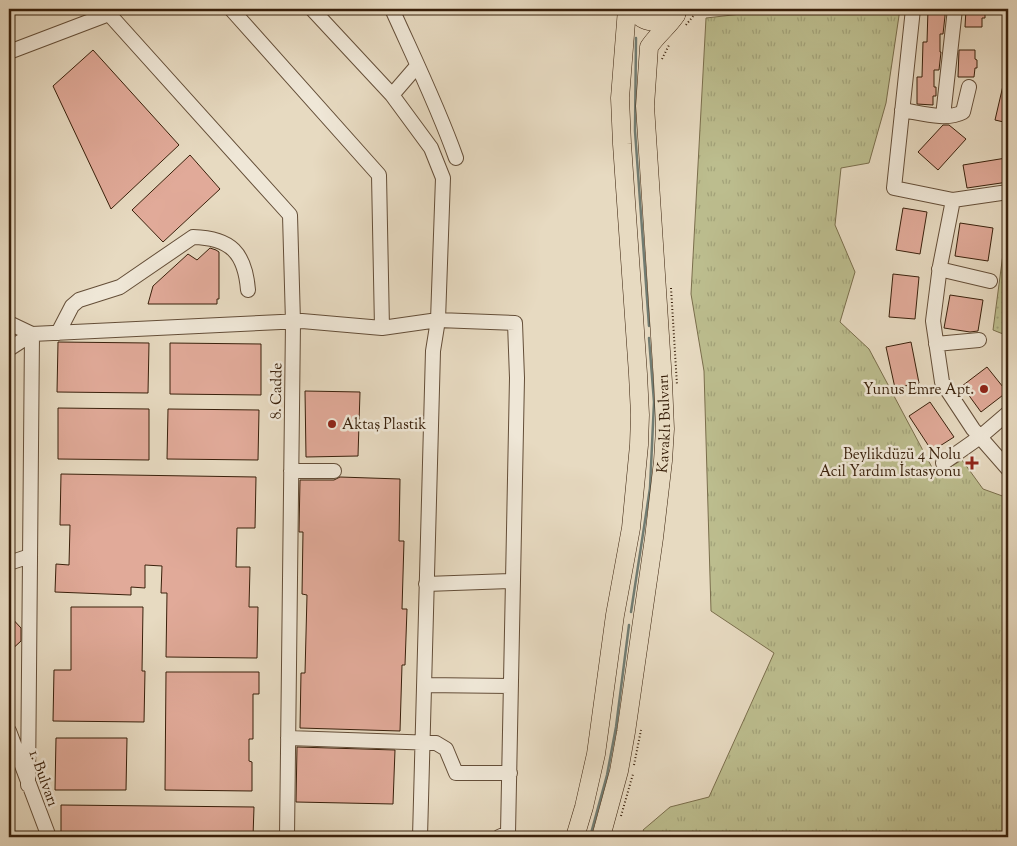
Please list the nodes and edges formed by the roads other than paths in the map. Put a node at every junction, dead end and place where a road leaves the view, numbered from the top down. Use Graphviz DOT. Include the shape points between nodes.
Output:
graph roads {
  1 [pos="231,9"];
  2 [pos="312,9"];
  3 [pos="392,9"];
  4 [pos="628,9"];
  5 [pos="633,9"];
  6 [pos="913,9"];
  7 [pos="955,9"];
  8 [pos="112,11"];
  9 [pos="678,12"];
  10 [pos="9,52"];
  11 [pos="417,66"];
  12 [pos="970,86"];
  13 [pos="392,95"];
  14 [pos="902,110"];
  15 [pos="943,116"];
  16 [pos="456,158"];
  17 [pos="1008,192"];
  18 [pos="953,200"];
  19 [pos="939,270"];
  20 [pos="990,281"];
  21 [pos="248,290"];
  22 [pos="438,320"];
  23 [pos="293,322"];
  24 [pos="9,326"];
  25 [pos="382,328"];
  26 [pos="58,332"];
  27 [pos="32,334"];
  28 [pos="979,340"];
  29 [pos="936,344"];
  30 [pos="9,349"];
  31 [pos="1008,413"];
  32 [pos="980,437"];
  33 [pos="943,463"];
  34 [pos="1008,469"];
  35 [pos="334,470"];
  36 [pos="291,471"];
  37 [pos="30,556"];
  38 [pos="9,563"];
  39 [pos="513,581"];
  40 [pos="426,584"];
  41 [pos="424,685"];
  42 [pos="511,686"];
  43 [pos="9,731"];
  44 [pos="288,738"];
  45 [pos="422,742"];
  46 [pos="510,773"];
  47 [pos="28,785"];
  48 [pos="48,837"];
  49 [pos="287,837"];
  50 [pos="420,837"];
  51 [pos="499,837"];
  52 [pos="575,837"];
  53 [pos="601,837"];
  1 -- 25 [label="street" via="379,175"];
  2 -- 13 [label="street"];
  3 -- 11 [label="street"];
  4 -- 52 [label="main road, Kavaklı Bulvarı" via="620,98 638,374 639,445 631,528 596,754"];
  5 -- 9 [label="main road, Kavaklı Bulvarı" via="640,18 649,22 668,20"];
  6 -- 14 [label="street"];
  7 -- 15 [label="street"];
  8 -- 10 [label="street"];
  8 -- 23 [label="street, 8. Cadde" via="290,215"];
  9 -- 53 [label="main road, Kavaklı Bulvarı" via="649,47 646,106 665,429 663,461 626,732"];
  11 -- 13 [label="street"];
  11 -- 16 [label="street" via="443,120"];
  12 -- 15 [label="street" via="963,112"];
  13 -- 22 [label="street" via="431,148 443,178"];
  14 -- 15 [label="street"];
  14 -- 18 [label="street" via="894,188"];
  17 -- 18 [label="street"];
  18 -- 19 [label="street"];
  19 -- 20 [label="street"];
  19 -- 29 [label="street" via="933,321"];
  21 -- 26 [label="street" via="247,273 232,249 221,241 193,237 120,287 80,300 72,306"];
  22 -- 25 [label="street"];
  22 -- 39 [label="street" via="515,323"];
  22 -- 40 [label="street" via="433,351"];
  23 -- 25 [label="street"];
  23 -- 26 [label="street"];
  23 -- 36 [label="street, 8. Cadde"];
  24 -- 27 [label="street" via="11,324"];
  26 -- 27 [label="street"];
  27 -- 30 [label="street"];
  27 -- 37 [label="street"];
  28 -- 29 [label="street"];
  29 -- 32 [label="street" via="942,382"];
  31 -- 32 [label="street"];
  32 -- 33 [label="street"];
  32 -- 34 [label="street"];
  35 -- 36 [label="street"];
  36 -- 44 [label="street, 8. Cadde"];
  37 -- 38 [label="street"];
  37 -- 47 [label="street"];
  39 -- 40 [label="street"];
  39 -- 42 [label="street"];
  40 -- 41 [label="street"];
  41 -- 42 [label="street"];
  41 -- 45 [label="street"];
  42 -- 46 [label="street"];
  43 -- 47 [label="street, 1. Bulvarı"];
  44 -- 45 [label="street"];
  44 -- 49 [label="street, 8. Cadde"];
  45 -- 46 [label="street" via="436,743 446,750 456,773"];
  45 -- 50 [label="street"];
  46 -- 51 [label="street" via="508,834"];
  47 -- 48 [label="street, 1. Bulvarı"];
}
